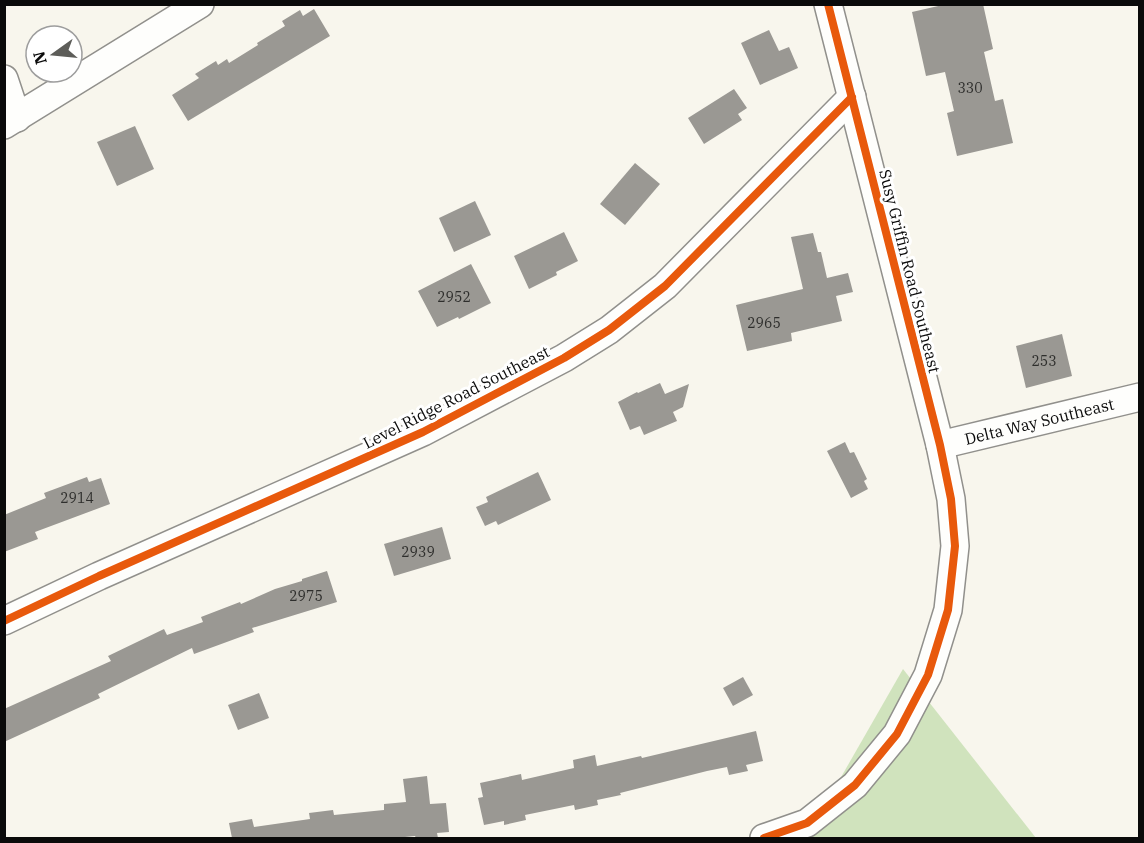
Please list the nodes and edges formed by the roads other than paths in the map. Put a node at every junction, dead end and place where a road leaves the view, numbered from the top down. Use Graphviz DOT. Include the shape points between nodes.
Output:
graph roads {
  1 [pos="200,4"];
  2 [pos="828,4"];
  3 [pos="4,80"];
  4 [pos="852,97"];
  5 [pos="11,121"];
  6 [pos="1140,397"];
  7 [pos="940,445"];
  8 [pos="4,621"];
  9 [pos="764,838"];
  1 -- 5 [label="street"];
  2 -- 4 [label="street, Susy Griffin Road Southeast"];
  3 -- 5 [label="street"];
  4 -- 7 [label="street, Susy Griffin Road Southeast"];
  4 -- 8 [label="street, Level Ridge Road Southeast" via="665,286 609,330 423,432"];
  6 -- 7 [label="street, Delta Way Southeast"];
  7 -- 9 [label="street, Susy Griffin Road Southeast" via="955,546 948,609 928,675 897,734 855,785 807,823"];
}
